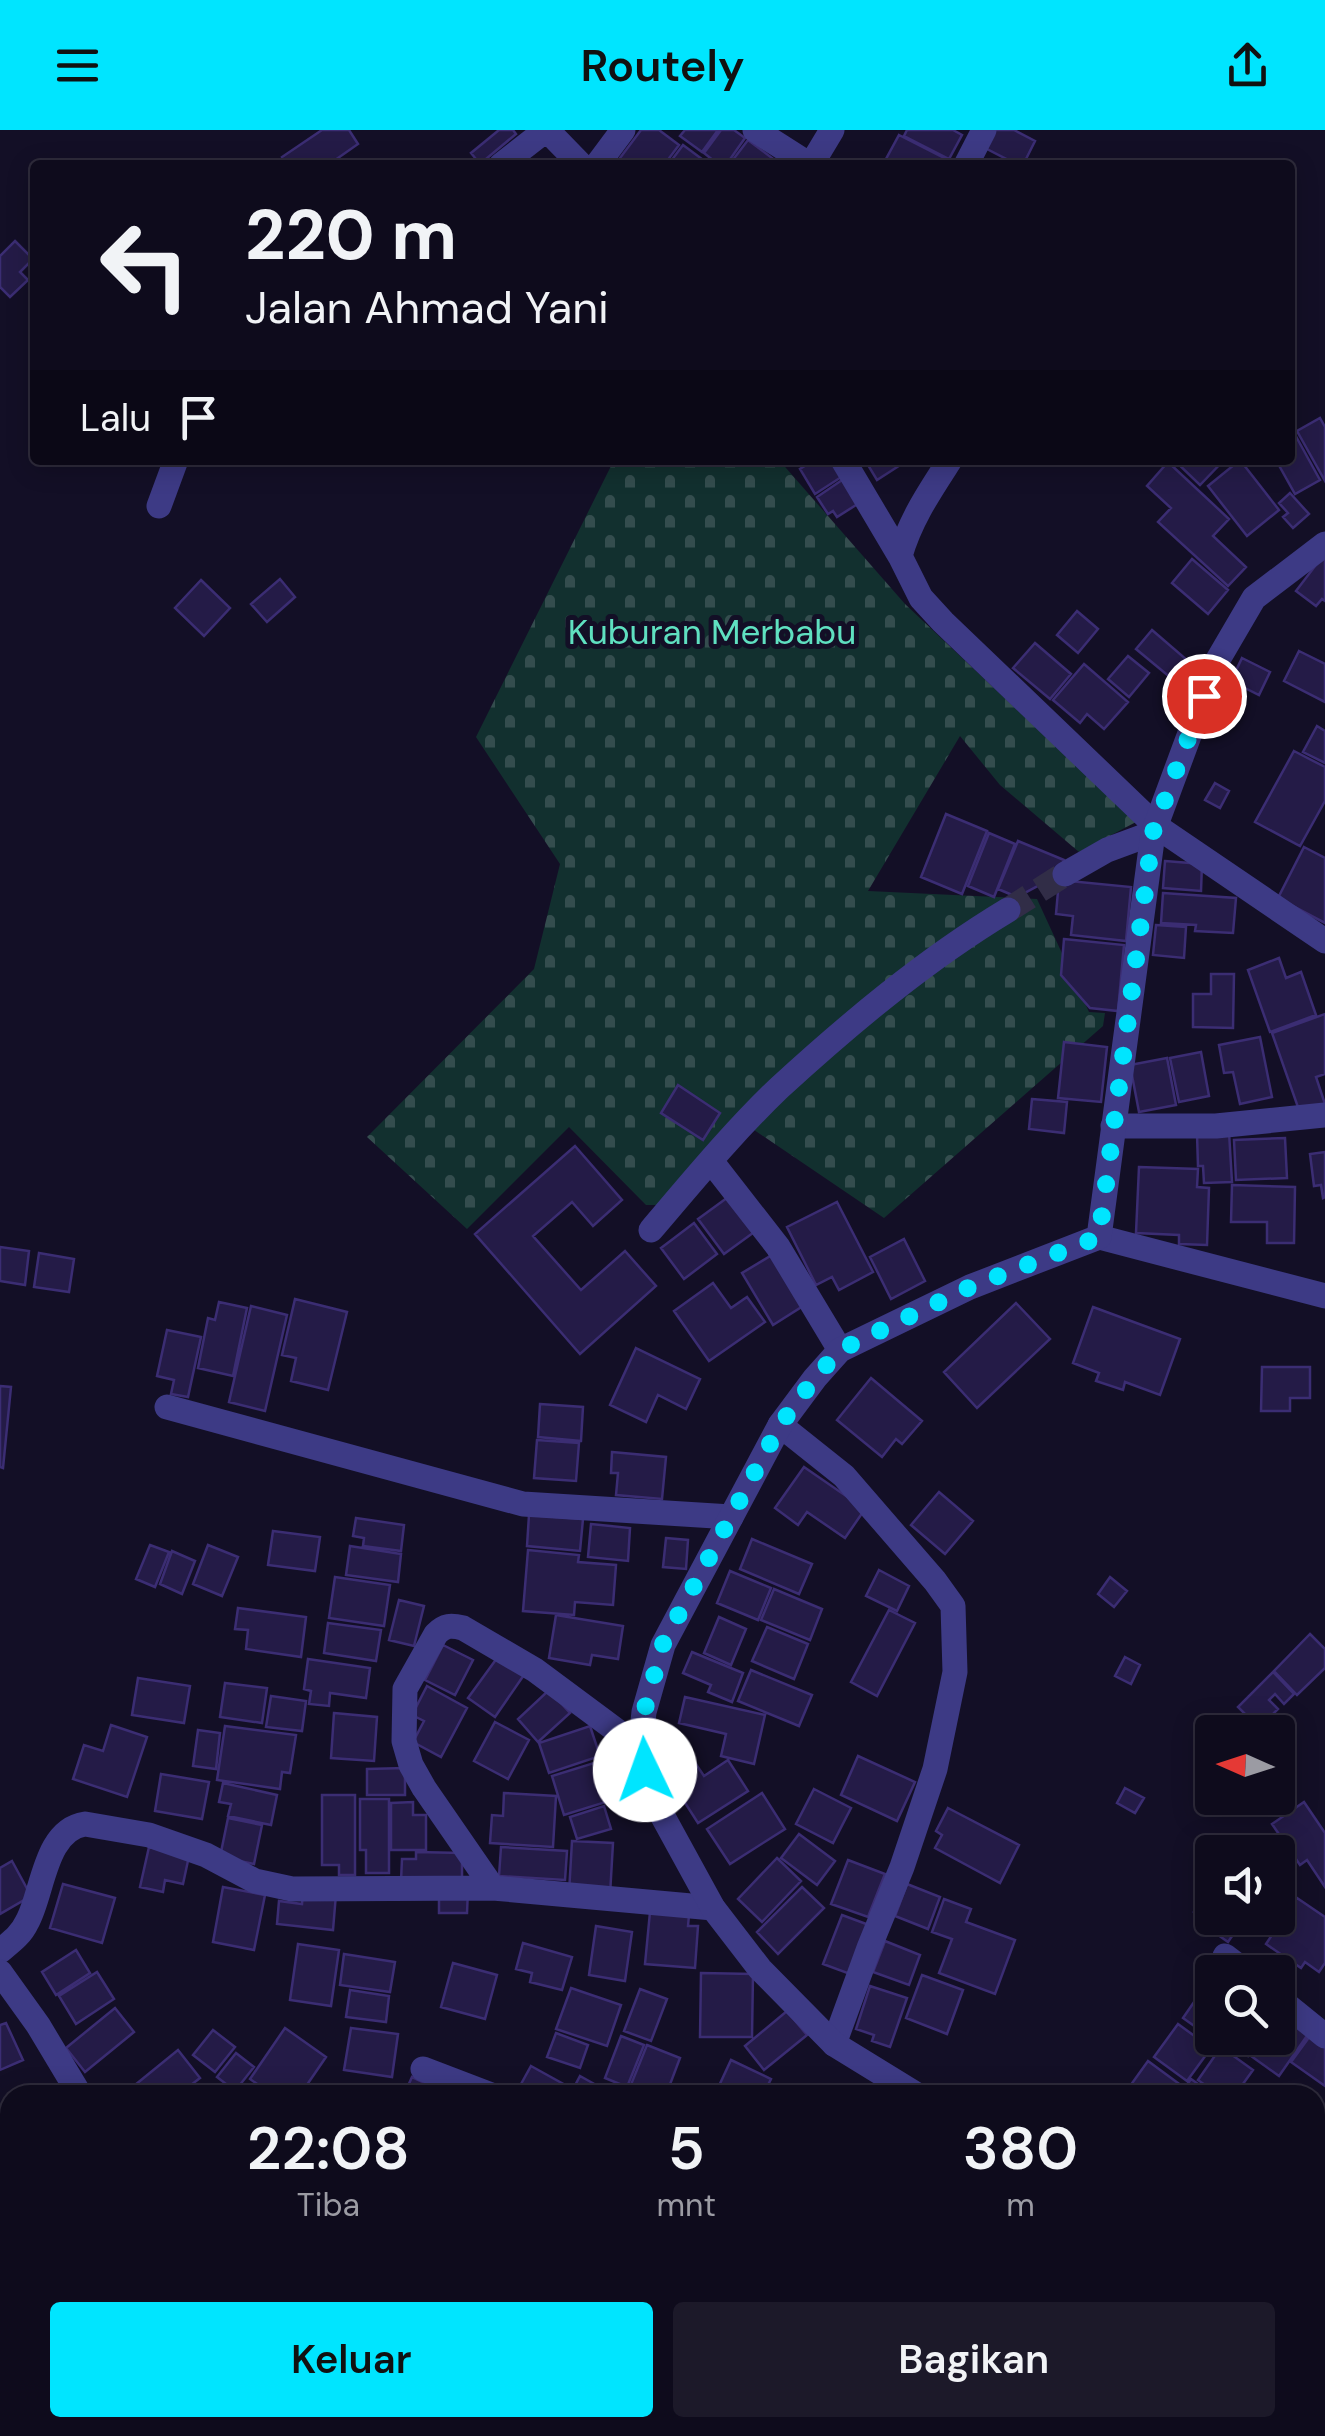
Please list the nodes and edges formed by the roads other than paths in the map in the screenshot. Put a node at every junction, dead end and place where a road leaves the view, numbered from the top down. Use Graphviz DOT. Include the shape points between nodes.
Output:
graph roads {
  1 [pos="546,130"];
  2 [pos="623,130"];
  3 [pos="755,130"];
  4 [pos="832,130"];
  5 [pos="984,130"];
  6 [pos="507,160"];
  7 [pos="577,160"];
  8 [pos="584,160"];
  9 [pos="803,160"];
  10 [pos="814,160"];
  11 [pos="969,160"];
  12 [pos="174,465"];
  13 [pos="846,465"];
  14 [pos="947,465"];
  15 [pos="158,506"];
  16 [pos="1325,544"];
  17 [pos="900,556"];
  18 [pos="1154,829"];
  19 [pos="1066,874"];
  20 [pos="1008,910"];
  21 [pos="1325,942"];
  22 [pos="1325,1116"];
  23 [pos="1113,1126"];
  24 [pos="710,1161"];
  25 [pos="650,1230"];
  26 [pos="1099,1237"];
  27 [pos="1325,1296"];
  28 [pos="840,1350"];
  29 [pos="166,1408"];
  30 [pos="780,1425"];
  31 [pos="730,1517"];
  32 [pos="640,1748"];
  33 [pos="493,1888"];
  34 [pos="713,1908"];
  35 [pos="0,1951"];
  36 [pos="0,1972"];
  37 [pos="1295,2012"];
  38 [pos="1325,2036"];
  39 [pos="834,2044"];
  40 [pos="423,2068"];
  41 [pos="74,2085"];
  42 [pos="466,2085"];
  43 [pos="901,2085"];
  1 -- 6 [label="street"];
  1 -- 7 [label="street"];
  2 -- 8 [label="street"];
  3 -- 9 [label="street"];
  4 -- 10 [label="street"];
  5 -- 11 [label="street"];
  12 -- 15 [label="street"];
  13 -- 17 [label="street"];
  14 -- 17 [label="street"];
  16 -- 18 [label="street" via="1254,598 1216,663"];
  17 -- 18 [label="street" via="921,598 943,622"];
  18 -- 19 [label="street"];
  18 -- 21 [label="street"];
  18 -- 23 [label="street"];
  20 -- 24 [label="street" via="888,994 778,1089"];
  22 -- 23 [label="street"];
  23 -- 26 [label="street"];
  24 -- 25 [label="street"];
  24 -- 28 [label="street" via="778,1247"];
  26 -- 27 [label="street"];
  26 -- 28 [label="street" via="970,1287"];
  28 -- 30 [label="street"];
  29 -- 31 [label="street" via="523,1504"];
  30 -- 31 [label="street"];
  30 -- 39 [label="street" via="844,1476 953,1606 955,1672 936,1769"];
  31 -- 32 [label="street" via="663,1644"];
  32 -- 33 [label="street" via="535,1670 464,1628 443,1627 405,1688 404,1741 424,1788"];
  32 -- 34 [label="street" via="650,1793"];
  33 -- 34 [label="street"];
  33 -- 35 [label="street" via="292,1889 256,1882 206,1854 149,1835 84,1824 62,1837 30,1918"];
  34 -- 39 [label="street" via="760,1969"];
  36 -- 41 [label="street"];
  37 -- 38 [label="street"];
  39 -- 43 [label="street"];
  40 -- 42 [label="street"];
}
